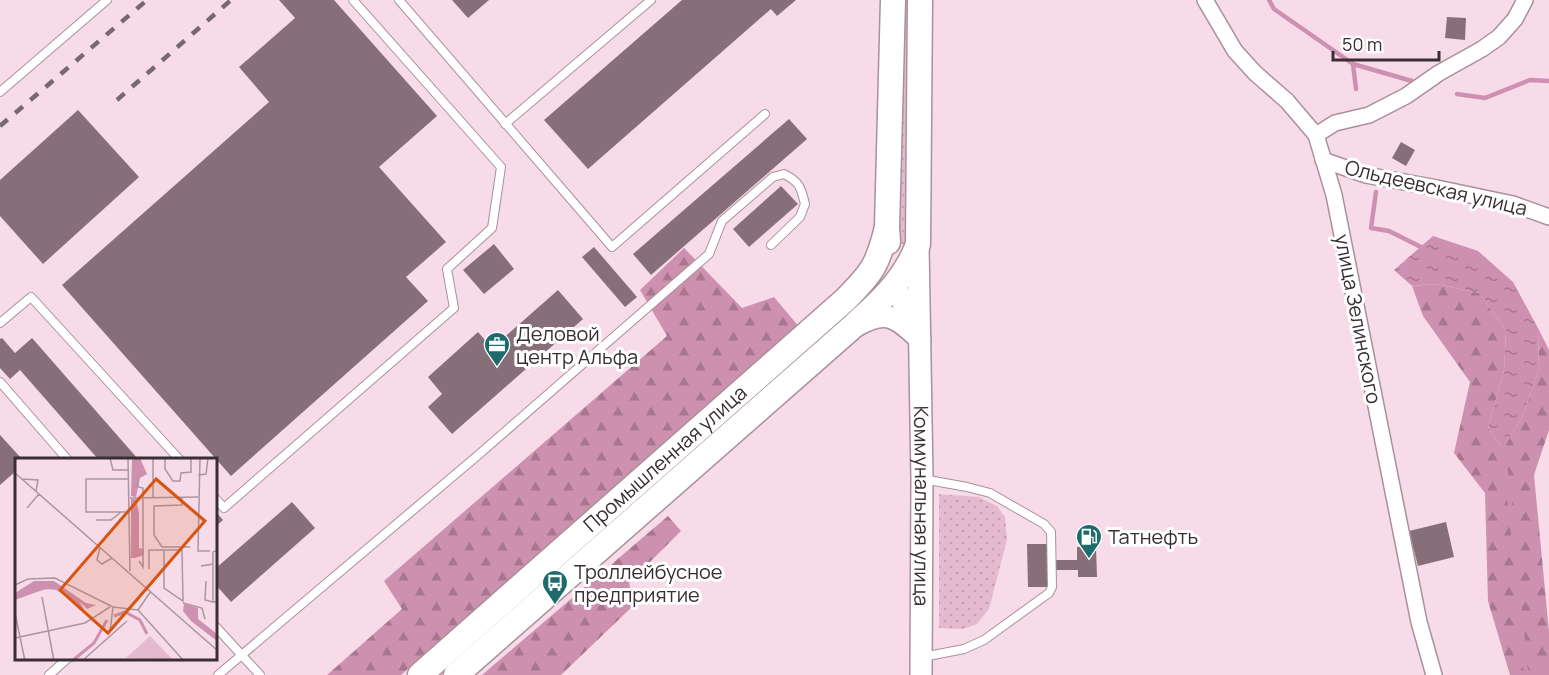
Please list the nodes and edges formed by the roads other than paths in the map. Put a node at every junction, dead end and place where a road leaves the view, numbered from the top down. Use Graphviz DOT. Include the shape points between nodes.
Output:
graph roads {
  1 [pos="107,0"];
  2 [pos="353,0"];
  3 [pos="399,0"];
  4 [pos="651,0"];
  5 [pos="893,0"];
  6 [pos="920,0"];
  7 [pos="1205,0"];
  8 [pos="1525,0"];
  9 [pos="0,92"];
  10 [pos="765,114"];
  11 [pos="505,124"];
  12 [pos="1316,135"];
  13 [pos="1323,160"];
  14 [pos="1549,217"];
  15 [pos="887,227"];
  16 [pos="918,244"];
  17 [pos="771,245"];
  18 [pos="866,279"];
  19 [pos="895,286"];
  20 [pos="0,323"];
  21 [pos="850,329"];
  22 [pos="920,339"];
  23 [pos="0,382"];
  24 [pos="66,458"];
  25 [pos="178,458"];
  26 [pos="922,479"];
  27 [pos="218,501"];
  28 [pos="218,629"];
  29 [pos="241,654"];
  30 [pos="66,660"];
  31 [pos="921,666"];
  32 [pos="450,669"];
  33 [pos="49,675"];
  34 [pos="218,675"];
  35 [pos="260,675"];
  36 [pos="420,675"];
  37 [pos="1434,675"];
  1 -- 9 [label="lane"];
  2 -- 27 [label="lane" via="501,166 492,228 447,269 454,308 224,508"];
  3 -- 11 [label="lane"];
  4 -- 11 [label="lane"];
  5 -- 15 [label="main road, Промышленная улица"];
  6 -- 16 [label="main road, Промышленная улица"];
  7 -- 12 [label="street, улица Зелинского" via="1234,51"];
  8 -- 12 [label="street" via="1515,19 1482,49 1406,96 1369,115 1335,123"];
  10 -- 11 [label="lane" via="612,247"];
  12 -- 13 [label="street, улица Зелинского"];
  13 -- 14 [label="street, Ольдеевская улица" via="1366,175 1513,204"];
  13 -- 37 [label="street, улица Зелинского" via="1334,195 1419,622"];
  15 -- 18 [label="main road, Промышленная улица" via="875,266"];
  15 -- 19 [label="main road, Промышленная улица"];
  16 -- 19 [label="main road, Промышленная улица"];
  16 -- 22 [label="main road, Промышленная улица"];
  17 -- 29 [label="lane" via="800,217 806,204 794,179 784,174 773,177 722,221 710,254"];
  18 -- 19 [label="main road" via="882,277"];
  18 -- 32 [label="main road, Промышленная улица"];
  19 -- 21 [label="main road, Промышленная улица"];
  19 -- 22 [label="main road, Промышленная улица"];
  20 -- 25 [label="lane" via="31,297"];
  21 -- 22 [label="main road, Промышленная улица" via="878,316 890,316"];
  21 -- 32 [label="main road, Промышленная улица"];
  22 -- 26 [label="main road, Коммунальная улица"];
  23 -- 24 [label="lane"];
  26 -- 31 [label="main road, Коммунальная улица"];
  26 -- 31 [label="lane" via="990,493 1044,524 1051,532 1052,587 984,640"];
  28 -- 29 [label="lane"];
  29 -- 34 [label="lane"];
  29 -- 35 [label="lane"];
  30 -- 33 [label="lane"];
  32 -- 36 [label="main road, Промышленная улица"];
}
